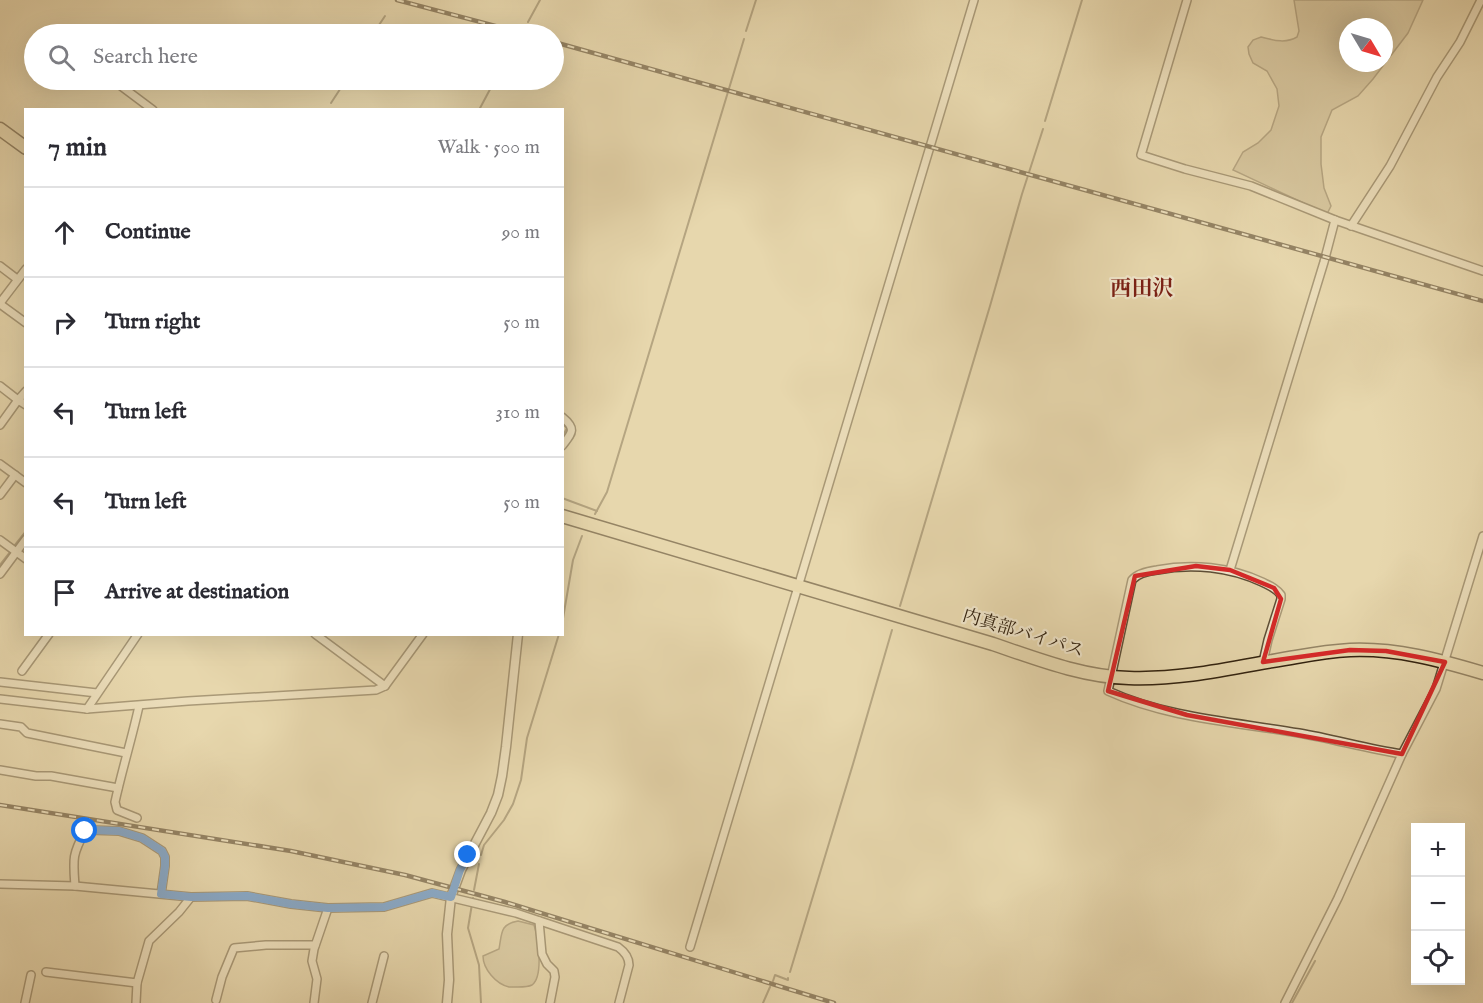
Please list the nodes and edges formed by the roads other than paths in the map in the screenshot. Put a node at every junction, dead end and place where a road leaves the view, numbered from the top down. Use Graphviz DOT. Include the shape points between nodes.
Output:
graph roads {
  1 [pos="974,0"];
  2 [pos="1187,0"];
  3 [pos="1481,0"];
  4 [pos="126,90"];
  5 [pos="149,108"];
  6 [pos="0,129"];
  7 [pos="24,147"];
  8 [pos="1335,220"];
  9 [pos="1351,226"];
  10 [pos="0,266"];
  11 [pos="24,271"];
  12 [pos="1483,271"];
  13 [pos="17,279"];
  14 [pos="0,303"];
  15 [pos="24,321"];
  16 [pos="0,386"];
  17 [pos="24,393"];
  18 [pos="18,400"];
  19 [pos="24,404"];
  20 [pos="564,418"];
  21 [pos="0,425"];
  22 [pos="564,443"];
  23 [pos="0,464"];
  24 [pos="15,475"];
  25 [pos="24,482"];
  26 [pos="0,495"];
  27 [pos="564,517"];
  28 [pos="1483,536"];
  29 [pos="0,540"];
  30 [pos="24,542"];
  31 [pos="16,552"];
  32 [pos="24,558"];
  33 [pos="1230,570"];
  34 [pos="0,574"];
  35 [pos="799,586"];
  36 [pos="48,636"];
  37 [pos="134,636"];
  38 [pos="318,636"];
  39 [pos="422,636"];
  40 [pos="518,636"];
  41 [pos="1263,662"];
  42 [pos="1445,662"];
  43 [pos="22,671"];
  44 [pos="1483,673"];
  45 [pos="1110,677"];
  46 [pos="0,682"];
  47 [pos="384,686"];
  48 [pos="98,693"];
  49 [pos="0,699"];
  50 [pos="139,706"];
  51 [pos="87,709"];
  52 [pos="0,724"];
  53 [pos="126,753"];
  54 [pos="1402,754"];
  55 [pos="0,770"];
  56 [pos="118,788"];
  57 [pos="137,818"];
  58 [pos="0,884"];
  59 [pos="75,886"];
  60 [pos="161,894"];
  61 [pos="191,897"];
  62 [pos="451,897"];
  63 [pos="328,908"];
  64 [pos="539,921"];
  65 [pos="315,945"];
  66 [pos="690,947"];
  67 [pos="384,956"];
  68 [pos="46,972"];
  69 [pos="31,975"];
  70 [pos="137,983"];
  71 [pos="216,1000"];
  72 [pos="25,1003"];
  73 [pos="136,1003"];
  74 [pos="314,1003"];
  75 [pos="372,1003"];
  76 [pos="447,1003"];
  77 [pos="550,1003"];
  78 [pos="620,1003"];
  79 [pos="1286,1003"];
  1 -- 35 [label="street"];
  2 -- 8 [label="street" via="1141,155 1251,186"];
  3 -- 9 [label="street" via="1390,166"];
  4 -- 5 [label="street"];
  6 -- 7 [label="highway"];
  8 -- 9 [label="street"];
  8 -- 33 [label="street"];
  9 -- 12 [label="street"];
  10 -- 13 [label="street"];
  11 -- 13 [label="street"];
  13 -- 14 [label="street"];
  14 -- 15 [label="street"];
  16 -- 18 [label="street"];
  17 -- 18 [label="street"];
  18 -- 19 [label="street"];
  18 -- 21 [label="street"];
  20 -- 22 [label="street" via="572,428"];
  23 -- 24 [label="street"];
  24 -- 25 [label="street"];
  24 -- 26 [label="street"];
  27 -- 35 [label="highway, 内真部バイパス"];
  28 -- 42 [label="street"];
  29 -- 31 [label="street"];
  30 -- 31 [label="street"];
  31 -- 32 [label="street"];
  31 -- 34 [label="street"];
  33 -- 41 [label="street" via="1256,579 1281,595"];
  33 -- 45 [label="street" via="1176,566 1135,576"];
  35 -- 45 [label="highway, 内真部バイパス" via="1046,662"];
  35 -- 66 [label="street"];
  36 -- 43 [label="street"];
  37 -- 48 [label="street"];
  38 -- 47 [label="street"];
  39 -- 47 [label="street"];
  40 -- 62 [label="street" via="498,795 460,870"];
  41 -- 42 [label="highway, 内真部バイパス" via="1350,650 1386,651"];
  41 -- 45 [label="highway, 内真部バイパス" via="1166,678"];
  42 -- 44 [label="highway, 内真部バイパス"];
  42 -- 54 [label="street" via="1436,689"];
  45 -- 54 [label="street" via="1108,691 1128,700 1186,715"];
  46 -- 48 [label="street"];
  47 -- 50 [label="street" via="376,690"];
  48 -- 51 [label="street"];
  49 -- 51 [label="street"];
  50 -- 51 [label="street"];
  50 -- 53 [label="street"];
  52 -- 53 [label="street"];
  53 -- 56 [label="street"];
  54 -- 79 [label="street"];
  55 -- 56 [label="street"];
  56 -- 57 [label="street" via="117,810"];
  58 -- 59 [label="street"];
  59 -- 60 [label="street"];
  59 -- 60 [label="street" via="74,854 85,831 119,831 142,838 162,851 165,866"];
  60 -- 61 [label="street"];
  61 -- 63 [label="street" via="247,896"];
  61 -- 70 [label="street" via="149,941"];
  62 -- 63 [label="street" via="432,893 384,907"];
  62 -- 64 [label="street"];
  62 -- 76 [label="street"];
  63 -- 65 [label="street"];
  64 -- 77 [label="street" via="542,954 555,977"];
  64 -- 78 [label="street" via="623,951 629,965"];
  65 -- 71 [label="street" via="234,948"];
  65 -- 74 [label="street"];
  67 -- 75 [label="street"];
  68 -- 70 [label="street"];
  69 -- 72 [label="street"];
  70 -- 73 [label="street"];
}
